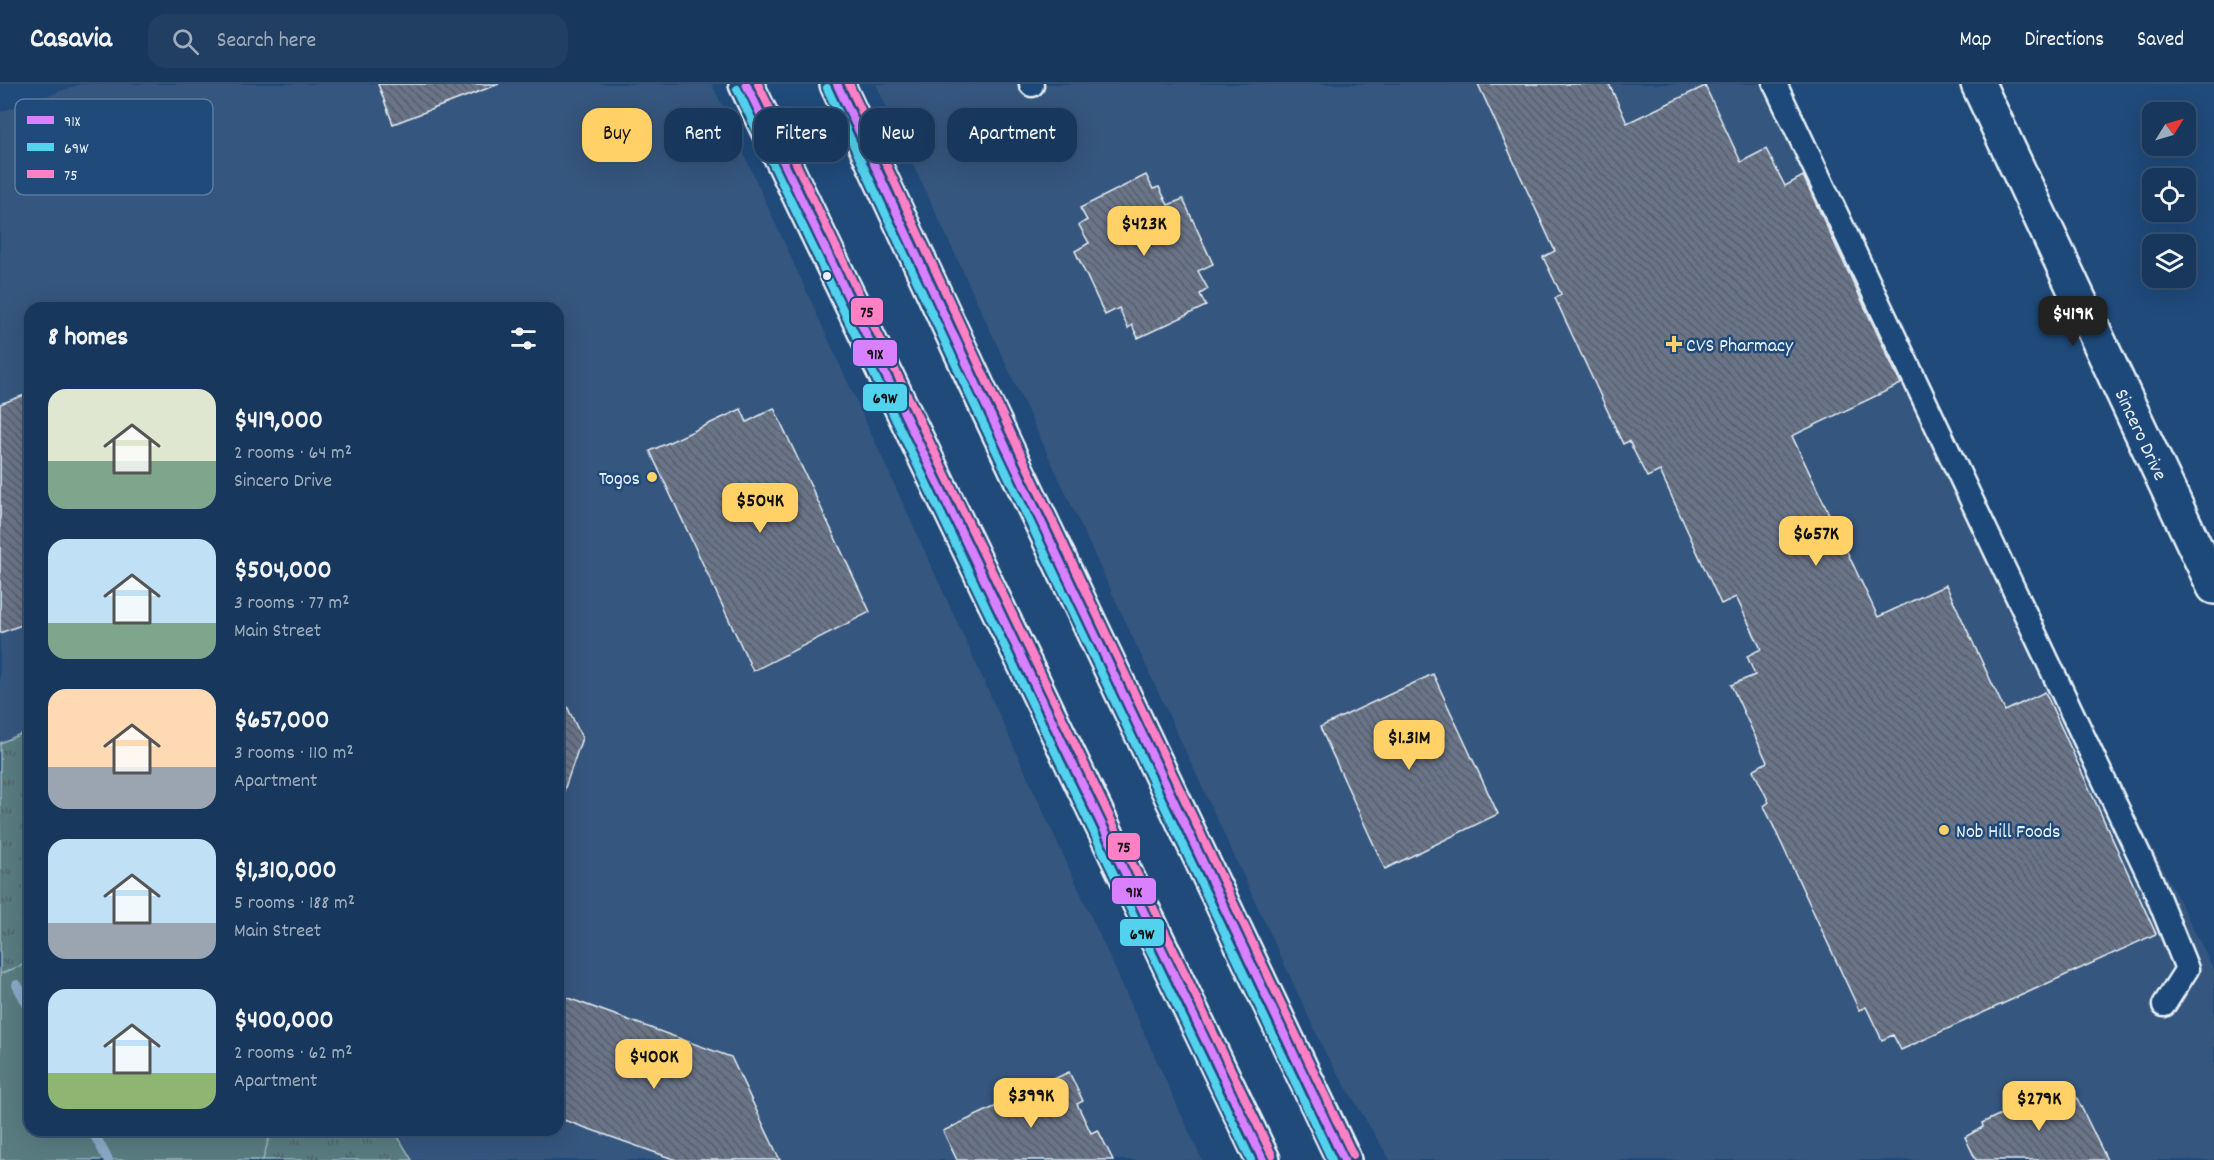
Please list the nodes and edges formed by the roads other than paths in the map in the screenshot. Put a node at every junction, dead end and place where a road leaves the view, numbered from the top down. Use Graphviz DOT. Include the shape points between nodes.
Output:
graph roads {
  1 [pos="746,84"];
  2 [pos="837,84"];
  3 [pos="1775,84"];
  4 [pos="1978,84"];
  5 [pos="2214,587"];
  6 [pos="2164,1005"];
  7 [pos="1263,1160"];
  8 [pos="1344,1160"];
  1 -- 7 [label="main road"];
  2 -- 8 [label="main road"];
  3 -- 6 [label="lane" via="2152,882 2187,969"];
  4 -- 5 [label="main road, Sincero Drive"];
}
